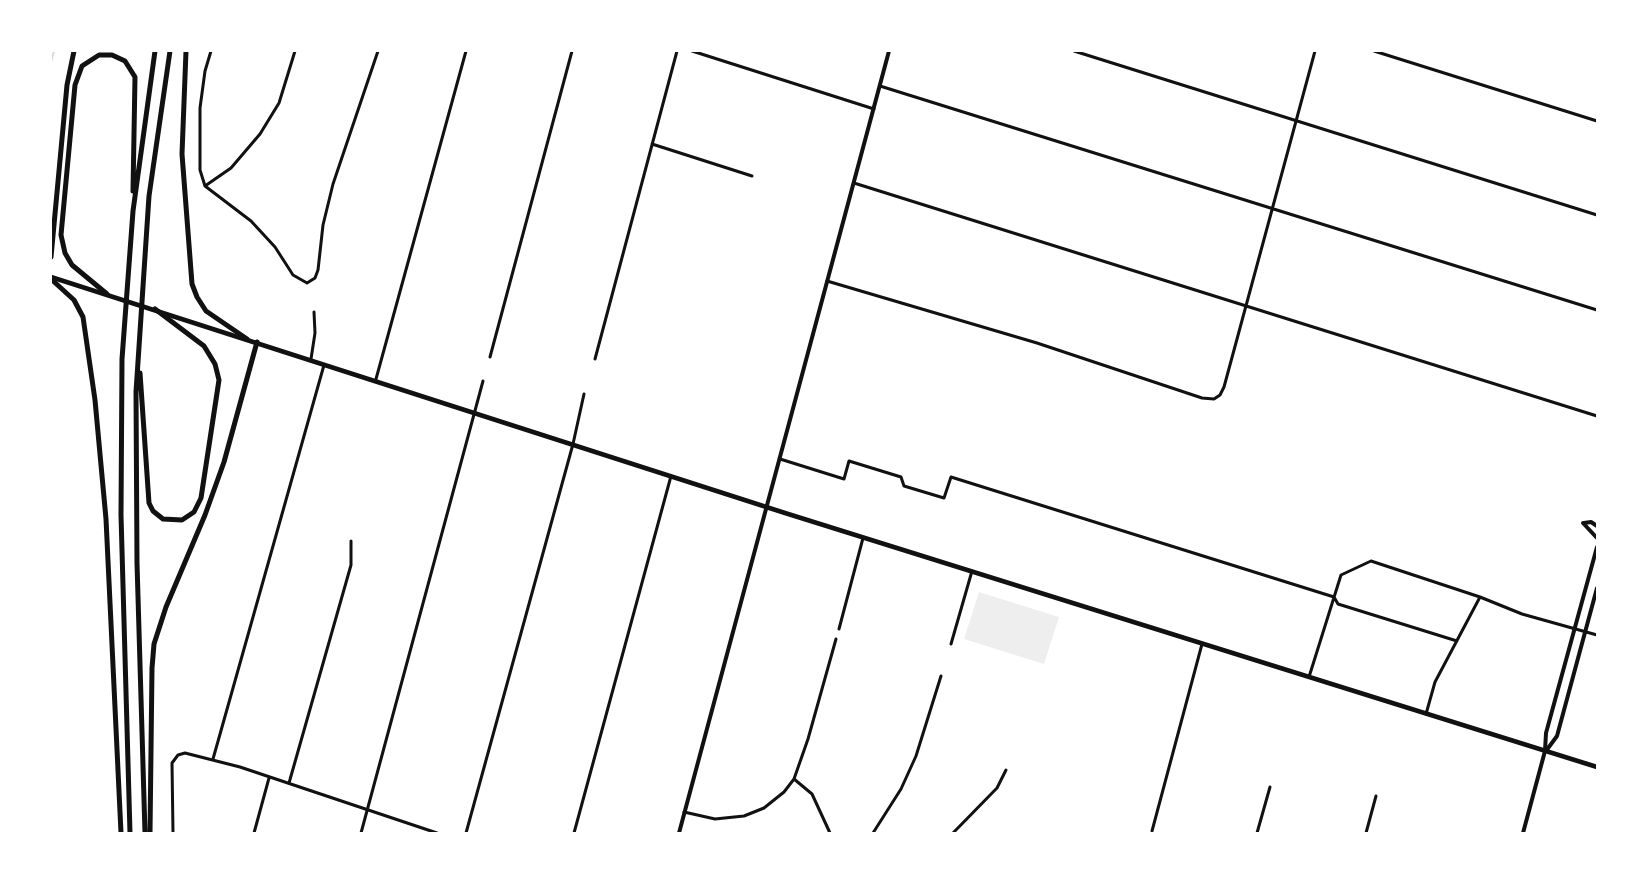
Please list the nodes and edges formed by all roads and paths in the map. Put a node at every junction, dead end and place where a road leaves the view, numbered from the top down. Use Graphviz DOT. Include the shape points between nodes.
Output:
graph roads {
  1 [pos="74,51"];
  2 [pos="154,51"];
  3 [pos="170,51"];
  4 [pos="186,51"];
  5 [pos="211,51"];
  6 [pos="295,51"];
  7 [pos="378,51"];
  8 [pos="466,51"];
  9 [pos="572,51"];
  10 [pos="677,51"];
  11 [pos="692,51"];
  12 [pos="889,51"];
  13 [pos="1074,51"];
  14 [pos="1315,51"];
  15 [pos="1374,51"];
  16 [pos="880,86"];
  17 [pos="874,109"];
  18 [pos="1295,120"];
  19 [pos="1597,121"];
  20 [pos="652,144"];
  21 [pos="752,176"];
  22 [pos="854,183"];
  23 [pos="205,186"];
  24 [pos="1272,208"];
  25 [pos="133,211"];
  26 [pos="1597,215"];
  27 [pos="51,257"];
  28 [pos="51,278"];
  29 [pos="827,281"];
  30 [pos="109,294"];
  31 [pos="1246,306"];
  32 [pos="154,308"];
  33 [pos="1597,310"];
  34 [pos="314,312"];
  35 [pos="247,339"];
  36 [pos="257,342"];
  37 [pos="138,349"];
  38 [pos="490,357"];
  39 [pos="311,359"];
  40 [pos="595,359"];
  41 [pos="325,363"];
  42 [pos="376,380"];
  43 [pos="483,381"];
  44 [pos="584,394"];
  45 [pos="475,411"];
  46 [pos="1597,416"];
  47 [pos="573,444"];
  48 [pos="780,459"];
  49 [pos="671,475"];
  50 [pos="767,507"];
  51 [pos="1597,521"];
  52 [pos="1591,522"];
  53 [pos="1597,526"];
  54 [pos="863,537"];
  55 [pos="1597,538"];
  56 [pos="351,541"];
  57 [pos="1597,547"];
  58 [pos="972,572"];
  59 [pos="1597,588"];
  60 [pos="1334,597"];
  61 [pos="1480,597"];
  62 [pos="839,629"];
  63 [pos="1575,629"];
  64 [pos="1585,632"];
  65 [pos="1597,635"];
  66 [pos="836,639"];
  67 [pos="1457,641"];
  68 [pos="951,644"];
  69 [pos="1202,644"];
  70 [pos="940,676"];
  71 [pos="1309,677"];
  72 [pos="1426,714"];
  73 [pos="1545,751"];
  74 [pos="213,759"];
  75 [pos="1597,767"];
  76 [pos="1006,770"];
  77 [pos="269,778"];
  78 [pos="794,779"];
  79 [pos="289,783"];
  80 [pos="1270,787"];
  81 [pos="1376,796"];
  82 [pos="367,810"];
  83 [pos="684,812"];
  84 [pos="1152,831"];
  85 [pos="121,833"];
  86 [pos="130,833"];
  87 [pos="144,833"];
  88 [pos="150,833"];
  89 [pos="173,833"];
  90 [pos="254,833"];
  91 [pos="361,833"];
  92 [pos="437,833"];
  93 [pos="466,833"];
  94 [pos="574,833"];
  95 [pos="679,833"];
  96 [pos="831,833"];
  97 [pos="873,833"];
  98 [pos="953,833"];
  99 [pos="1257,833"];
  100 [pos="1366,833"];
  101 [pos="1522,833"];
  1 -- 27 [label="highway" via="67,85"];
  2 -- 25 [label="highway"];
  3 -- 37 [label="highway" via="149,196"];
  4 -- 35 [label="highway" via="182,154 192,284 206,311"];
  5 -- 23 [label="street" via="200,108 200,170"];
  6 -- 23 [label="street" via="279,103 260,134 231,168"];
  7 -- 23 [label="street" via="333,184 318,270 312,282 298,280 251,221"];
  8 -- 42 [label="street"];
  9 -- 38 [label="street"];
  10 -- 20 [label="street"];
  11 -- 17 [label="street"];
  12 -- 16 [label="main road"];
  13 -- 18 [label="street"];
  14 -- 18 [label="street"];
  15 -- 19 [label="street"];
  16 -- 17 [label="main road"];
  16 -- 24 [label="street"];
  17 -- 22 [label="main road"];
  18 -- 24 [label="street"];
  18 -- 26 [label="street"];
  20 -- 21 [label="street"];
  20 -- 40 [label="street"];
  22 -- 29 [label="main road"];
  22 -- 31 [label="street"];
  24 -- 31 [label="street"];
  24 -- 33 [label="street"];
  25 -- 30 [label="highway" via="136,82 125,61 103,54 85,63 76,80 62,235 72,265"];
  25 -- 86 [label="highway" via="125,305 121,442"];
  28 -- 30 [label="main road"];
  28 -- 85 [label="highway" via="70,296 86,328 106,519"];
  29 -- 31 [label="street" via="1214,399 1220,395"];
  29 -- 48 [label="main road"];
  30 -- 32 [label="main road"];
  31 -- 46 [label="street"];
  32 -- 35 [label="main road"];
  32 -- 37 [label="highway" via="204,346 219,380 201,498 194,512 182,520 163,519 149,503"];
  34 -- 39 [label="street"];
  35 -- 36 [label="main road"];
  36 -- 39 [label="main road"];
  36 -- 88 [label="highway" via="224,462 154,644"];
  37 -- 87 [label="highway" via="135,467"];
  39 -- 41 [label="main road"];
  41 -- 42 [label="main road"];
  41 -- 74 [label="street"];
  42 -- 45 [label="main road"];
  43 -- 45 [label="street"];
  44 -- 47 [label="street"];
  45 -- 47 [label="main road"];
  45 -- 82 [label="street"];
  47 -- 49 [label="main road"];
  47 -- 93 [label="street"];
  48 -- 50 [label="main road"];
  48 -- 60 [label="street" via="844,479 849,461 901,477 904,486 944,498 951,477"];
  49 -- 50 [label="main road"];
  49 -- 94 [label="street"];
  50 -- 54 [label="main road"];
  50 -- 83 [label="main road"];
  51 -- 52 [label="main road"];
  52 -- 53 [label="main road"];
  52 -- 55 [label="main road" via="1583,523"];
  54 -- 58 [label="main road"];
  54 -- 62 [label="street"];
  56 -- 79 [label="street" via="351,565"];
  57 -- 63 [label="main road"];
  58 -- 68 [label="street"];
  58 -- 69 [label="main road"];
  59 -- 64 [label="main road"];
  60 -- 61 [label="street" via="1341,575 1371,561"];
  60 -- 67 [label="street" via="1338,604"];
  60 -- 71 [label="street"];
  61 -- 63 [label="street"];
  61 -- 67 [label="street"];
  63 -- 64 [label="street"];
  63 -- 73 [label="main road" via="1546,733"];
  64 -- 65 [label="street"];
  64 -- 73 [label="main road" via="1557,736"];
  66 -- 78 [label="street"];
  67 -- 72 [label="street" via="1436,682"];
  69 -- 71 [label="main road"];
  69 -- 84 [label="street"];
  70 -- 97 [label="street" via="916,756"];
  71 -- 72 [label="main road"];
  72 -- 73 [label="main road"];
  73 -- 75 [label="main road"];
  73 -- 101 [label="main road"];
  74 -- 77 [label="street"];
  74 -- 89 [label="street" via="192,753 174,759"];
  76 -- 98 [label="street" via="997,788"];
  77 -- 79 [label="street"];
  77 -- 90 [label="street"];
  78 -- 83 [label="street" via="764,808 744,816 715,819"];
  78 -- 96 [label="street" via="812,794"];
  79 -- 82 [label="street"];
  80 -- 99 [label="street"];
  81 -- 100 [label="street"];
  82 -- 91 [label="street"];
  82 -- 92 [label="street"];
  83 -- 95 [label="main road"];
}
